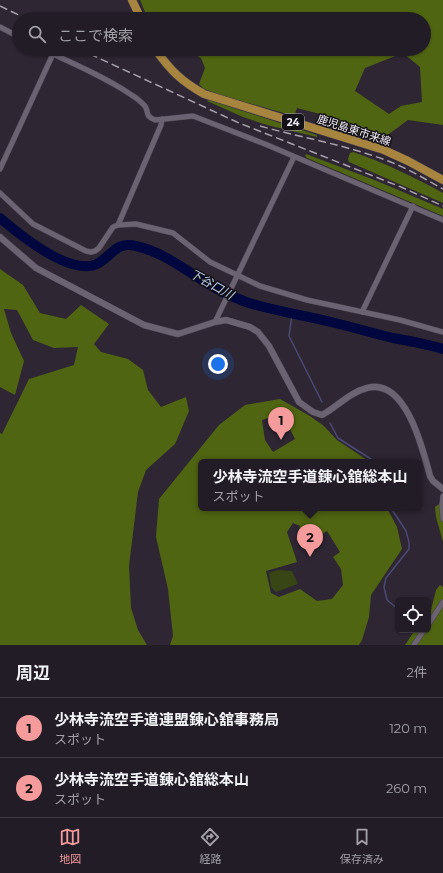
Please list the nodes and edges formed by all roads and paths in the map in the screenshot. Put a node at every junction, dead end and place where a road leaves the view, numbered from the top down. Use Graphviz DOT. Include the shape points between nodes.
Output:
graph roads {
  1 [pos="132,0"];
  2 [pos="138,12"];
  3 [pos="0,28"];
  4 [pos="12,34"];
  5 [pos="52,56"];
  6 [pos="57,56"];
  7 [pos="161,56"];
  8 [pos="162,119"];
  9 [pos="294,157"];
  10 [pos="0,169"];
  11 [pos="443,180"];
  12 [pos="0,194"];
  13 [pos="413,206"];
  14 [pos="443,220"];
  15 [pos="118,225"];
  16 [pos="0,237"];
  17 [pos="236,276"];
  18 [pos="362,312"];
  19 [pos="215,322"];
  20 [pos="443,332"];
  21 [pos="443,489"];
  22 [pos="443,496"];
  23 [pos="443,519"];
  24 [pos="443,602"];
  25 [pos="431,620"];
  26 [pos="422,633"];
  27 [pos="414,645"];
  1 -- 2 [label="main road"];
  3 -- 4 [label="street"];
  5 -- 10 [label="street"];
  6 -- 8 [label="street" via="120,87 145,106 147,116 155,120"];
  7 -- 11 [label="main road, 鹿児島東市来線 / 24" via="176,75 204,94 384,150"];
  8 -- 9 [label="street" via="193,116"];
  8 -- 15 [label="street"];
  9 -- 13 [label="street"];
  9 -- 17 [label="street"];
  12 -- 15 [label="street" via="33,224 86,251 95,251 99,248 110,229"];
  13 -- 14 [label="street"];
  13 -- 18 [label="street"];
  15 -- 17 [label="street" via="136,224 173,234 210,262"];
  16 -- 19 [label="street" via="36,268 144,325 178,334"];
  17 -- 18 [label="street" via="307,300"];
  17 -- 19 [label="street"];
  18 -- 20 [label="street"];
  19 -- 21 [label="street" via="226,320 258,332 269,346 299,402 313,412 322,415 356,391 367,388 379,386 391,393 405,409 421,440 430,476"];
  22 -- 23 [label="street"];
  24 -- 25 [label="street"];
  26 -- 27 [label="street"];
}
